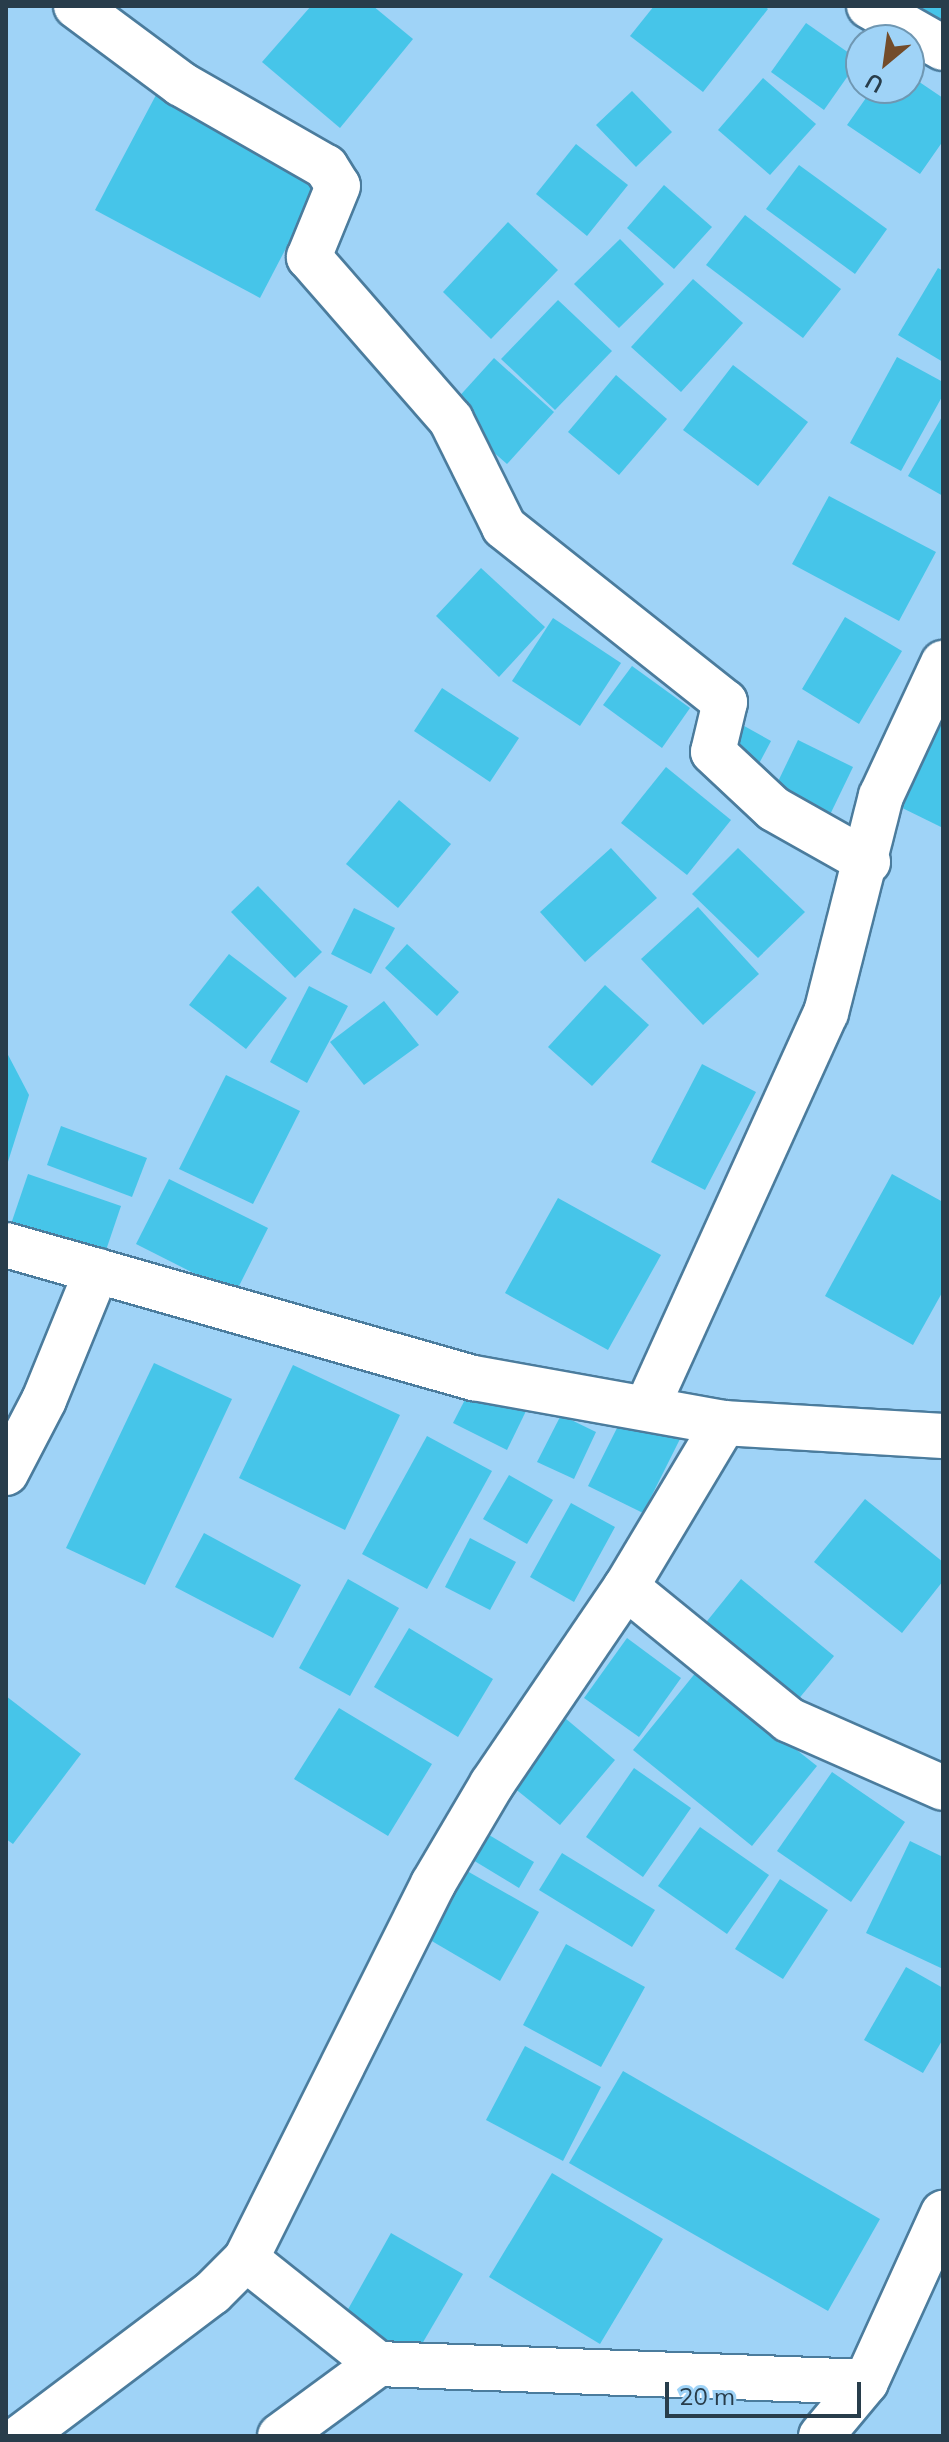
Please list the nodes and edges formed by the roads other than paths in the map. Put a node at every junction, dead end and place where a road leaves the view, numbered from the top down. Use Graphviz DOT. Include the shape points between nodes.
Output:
graph roads {
  1 [pos="76,6"];
  2 [pos="869,6"];
  3 [pos="943,48"];
  4 [pos="943,663"];
  5 [pos="868,862"];
  6 [pos="6,1245"];
  7 [pos="97,1270"];
  8 [pos="647,1407"];
  9 [pos="724,1423"];
  10 [pos="943,1436"];
  11 [pos="6,1473"];
  12 [pos="626,1587"];
  13 [pos="943,1788"];
  14 [pos="943,2213"];
  15 [pos="246,2259"];
  16 [pos="378,2364"];
  17 [pos="866,2382"];
  18 [pos="22,2436"];
  19 [pos="280,2436"];
  20 [pos="821,2436"];
  1 -- 5 [label="street" via="181,84 326,167 338,186 309,257 451,420 504,527 725,702 713,752 753,790 774,809"];
  2 -- 3 [label="street"];
  4 -- 5 [label="street" via="881,796"];
  5 -- 8 [label="street" via="826,1013"];
  6 -- 7 [label="street"];
  7 -- 8 [label="street" via="286,1329 474,1378"];
  7 -- 11 [label="street" via="44,1400"];
  8 -- 9 [label="street"];
  9 -- 10 [label="street"];
  9 -- 12 [label="street"];
  12 -- 13 [label="street" via="789,1720"];
  12 -- 15 [label="street" via="492,1784 433,1884"];
  14 -- 17 [label="street"];
  15 -- 16 [label="street"];
  15 -- 18 [label="street" via="212,2293"];
  16 -- 17 [label="street"];
  16 -- 19 [label="street"];
  17 -- 20 [label="street"];
}
